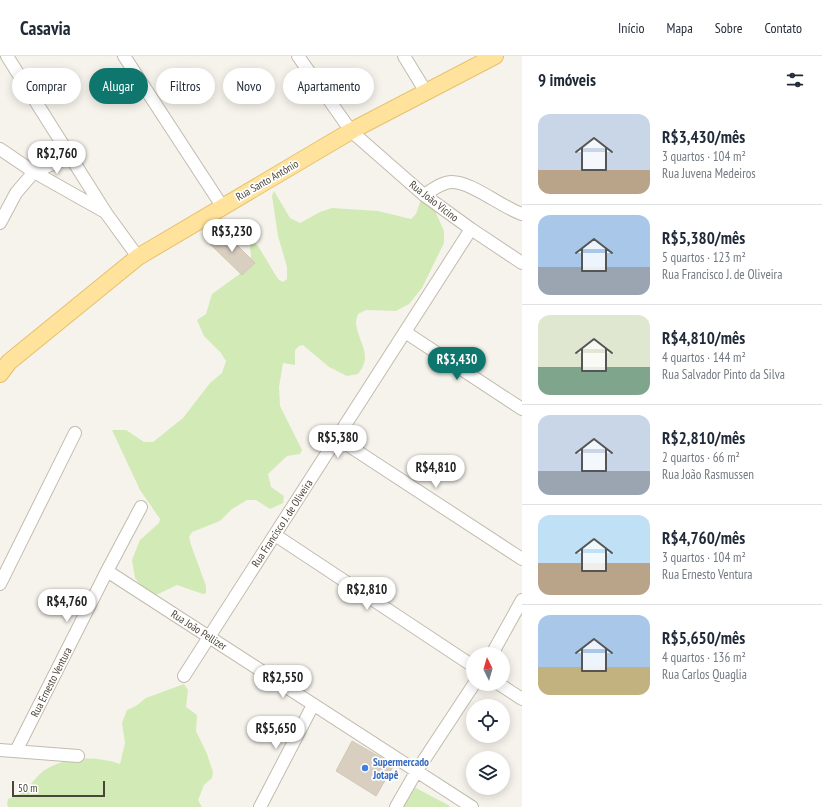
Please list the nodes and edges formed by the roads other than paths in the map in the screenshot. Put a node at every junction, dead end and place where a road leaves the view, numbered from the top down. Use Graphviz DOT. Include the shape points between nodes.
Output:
graph roads {
  1 [pos="7,56"];
  2 [pos="124,56"];
  3 [pos="298,56"];
  4 [pos="404,56"];
  5 [pos="495,56"];
  6 [pos="426,92"];
  7 [pos="351,131"];
  8 [pos="0,149"];
  9 [pos="71,156"];
  10 [pos="34,172"];
  11 [pos="424,195"];
  12 [pos="222,206"];
  13 [pos="106,213"];
  14 [pos="522,214"];
  15 [pos="0,223"];
  16 [pos="471,229"];
  17 [pos="138,257"];
  18 [pos="522,263"];
  19 [pos="405,332"];
  20 [pos="0,374"];
  21 [pos="522,409"];
  22 [pos="76,433"];
  23 [pos="337,438"];
  24 [pos="141,507"];
  25 [pos="275,535"];
  26 [pos="522,559"];
  27 [pos="107,571"];
  28 [pos="0,584"];
  29 [pos="522,600"];
  30 [pos="210,637"];
  31 [pos="496,647"];
  32 [pos="466,661"];
  33 [pos="184,676"];
  34 [pos="469,691"];
  35 [pos="510,691"];
  36 [pos="522,699"];
  37 [pos="313,704"];
  38 [pos="0,750"];
  39 [pos="16,751"];
  40 [pos="78,756"];
  41 [pos="416,772"];
  42 [pos="260,807"];
  43 [pos="396,807"];
  44 [pos="472,807"];
  1 -- 9 [label="street"];
  2 -- 12 [label="street"];
  3 -- 7 [label="street, Rua João Vicino"];
  4 -- 6 [label="street"];
  5 -- 6 [label="main road, Rua Santo Antônio"];
  6 -- 7 [label="main road, Rua Santo Antônio"];
  7 -- 11 [label="street, Rua João Vicino"];
  7 -- 12 [label="main road, Rua Santo Antônio"];
  8 -- 10 [label="street"];
  9 -- 10 [label="street"];
  9 -- 13 [label="street"];
  10 -- 13 [label="street"];
  10 -- 15 [label="street" via="16,193"];
  11 -- 14 [label="street" via="452,182 467,185 512,211"];
  11 -- 16 [label="street, Rua João Vicino"];
  12 -- 17 [label="main road, Rua Santo Antônio"];
  13 -- 17 [label="street"];
  16 -- 18 [label="street, Rua João Vicino"];
  16 -- 19 [label="street, Rua Francisco J. de Oliveira"];
  17 -- 20 [label="main road, Rua Santo Antônio" via="9,362"];
  19 -- 21 [label="street"];
  19 -- 23 [label="street, Rua Francisco J. de Oliveira"];
  22 -- 28 [label="street"];
  23 -- 25 [label="street, Rua Francisco J. de Oliveira"];
  23 -- 26 [label="street"];
  24 -- 27 [label="street, Rua Ernesto Ventura"];
  25 -- 30 [label="street, Rua Francisco J. de Oliveira"];
  25 -- 32 [label="street"];
  27 -- 30 [label="street, Rua João Pellizer"];
  27 -- 39 [label="street, Rua Ernesto Ventura"];
  29 -- 31 [label="street"];
  30 -- 33 [label="street, Rua Francisco J. de Oliveira"];
  30 -- 37 [label="street, Rua João Pellizer"];
  34 -- 41 [label="street"];
  35 -- 36 [label="street"];
  37 -- 41 [label="street, Rua João Pellizer"];
  37 -- 42 [label="street"];
  38 -- 39 [label="street"];
  39 -- 40 [label="street"];
  41 -- 43 [label="street"];
  41 -- 44 [label="street, Rua João Pellizer"];
}
